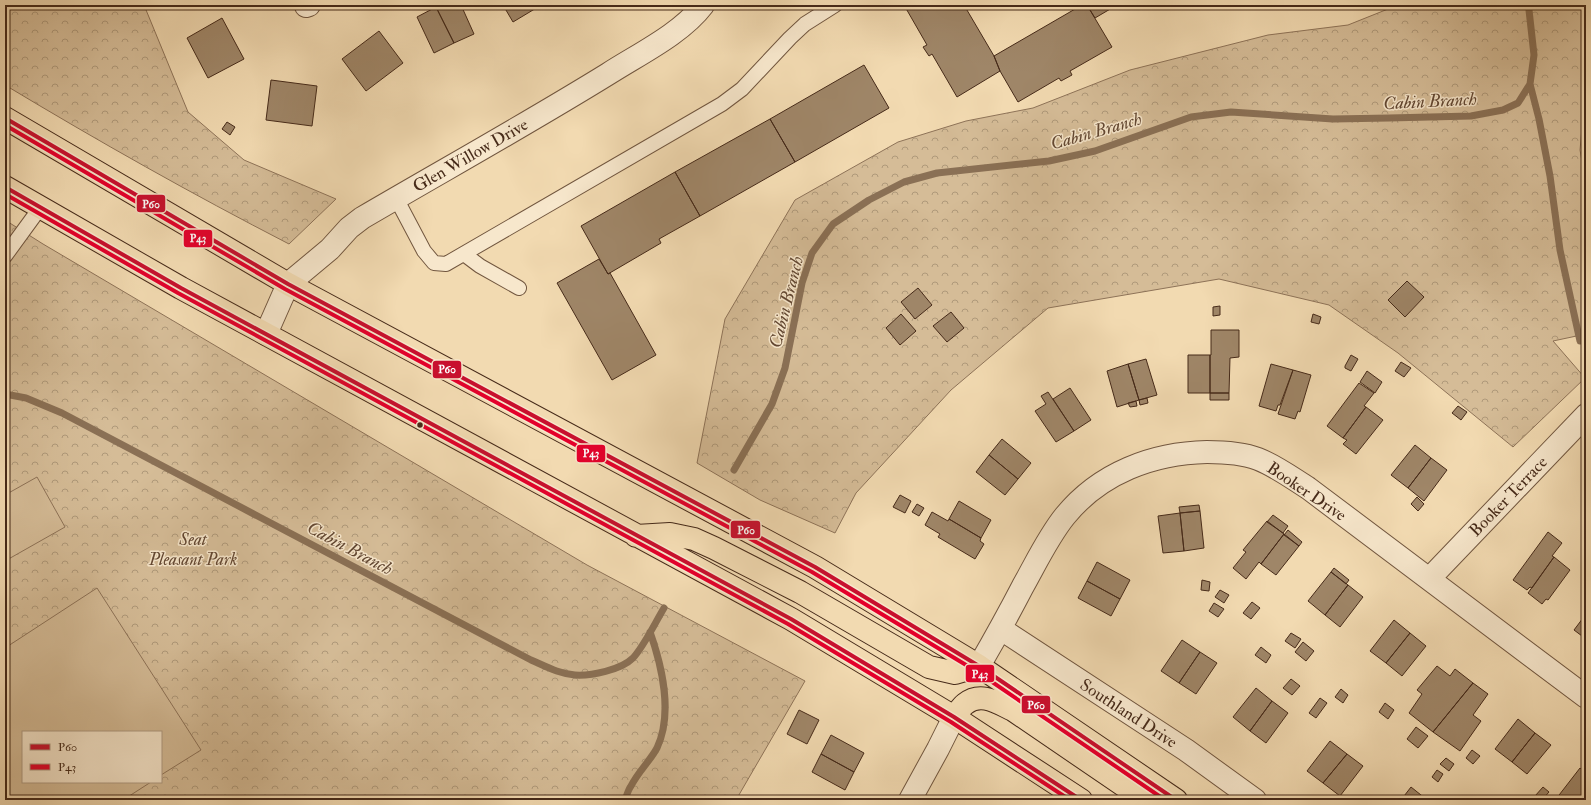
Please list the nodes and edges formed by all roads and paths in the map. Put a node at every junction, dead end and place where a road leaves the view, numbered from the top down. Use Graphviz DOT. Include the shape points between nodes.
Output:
graph roads {
  1 [pos="703,5"];
  2 [pos="835,5"];
  3 [pos="5,118"];
  4 [pos="5,187"];
  5 [pos="396,198"];
  6 [pos="40,208"];
  7 [pos="464,254"];
  8 [pos="5,256"];
  9 [pos="288,284"];
  10 [pos="519,288"];
  11 [pos="266,334"];
  12 [pos="1586,414"];
  13 [pos="636,536"];
  14 [pos="1430,578"];
  15 [pos="1001,629"];
  16 [pos="979,666"];
  17 [pos="1586,697"];
  18 [pos="954,717"];
  19 [pos="910,800"];
  20 [pos="1082,800"];
  21 [pos="1145,800"];
  22 [pos="1176,800"];
  23 [pos="1255,800"];
  1 -- 5 [label="street, Glen Willow Drive" via="676,31 540,116"];
  2 -- 7 [label="lane" via="805,24 742,89 722,104"];
  3 -- 9 [label="main road"];
  4 -- 6 [label="main road"];
  5 -- 7 [label="lane" via="424,251 434,263 446,264"];
  5 -- 9 [label="street, Glen Willow Drive" via="349,228 330,249"];
  6 -- 8 [label="lane"];
  6 -- 11 [label="main road"];
  7 -- 10 [label="lane"];
  9 -- 11 [label="street, Glen Willow Drive"];
  9 -- 16 [label="main road" via="815,567"];
  11 -- 13 [label="main road"];
  12 -- 14 [label="street, Booker Terrace"];
  13 -- 16 [label="main road" via="670,534 694,539 800,592 929,667 956,673"];
  13 -- 18 [label="main road" via="791,619"];
  14 -- 15 [label="street, Booker Drive" via="1308,488 1258,459 1228,453 1175,454 1136,465 1110,478 1088,493 1065,516 1044,548"];
  14 -- 17 [label="street, Booker Drive"];
  15 -- 16 [label="street, Booker Drive"];
  15 -- 23 [label="street, Southland Drive" via="1186,750"];
  16 -- 22 [label="main road"];
  18 -- 19 [label="street"];
  18 -- 20 [label="main road"];
  18 -- 21 [label="main road" via="965,704 977,698 989,698 1013,710"];
}
